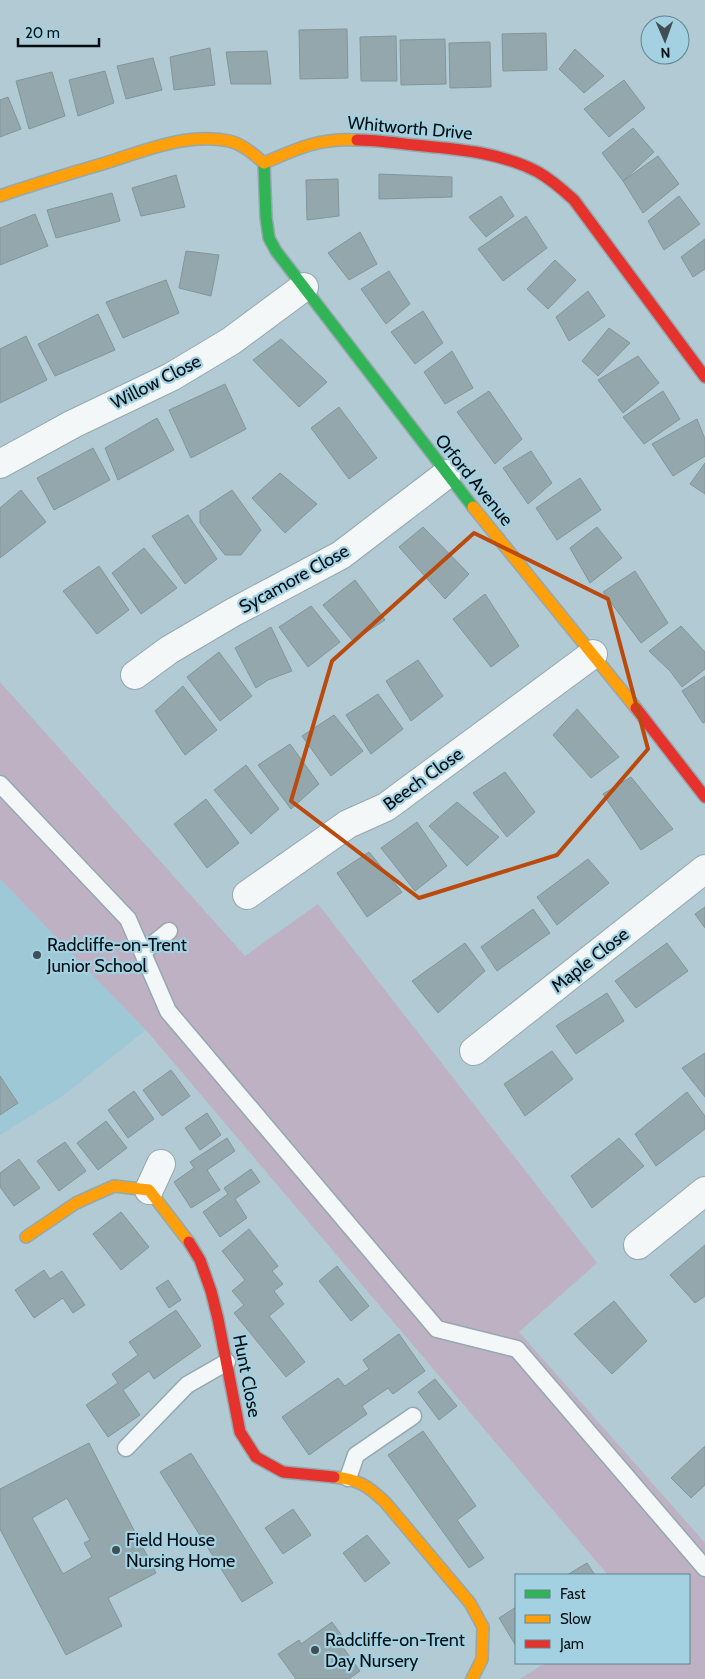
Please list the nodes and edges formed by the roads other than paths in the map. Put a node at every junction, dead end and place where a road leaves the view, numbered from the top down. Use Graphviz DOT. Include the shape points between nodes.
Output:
graph roads {
  1 [pos="264,163"];
  2 [pos="0,196"];
  3 [pos="304,287"];
  4 [pos="705,377"];
  5 [pos="0,464"];
  6 [pos="446,474"];
  7 [pos="593,654"];
  8 [pos="135,675"];
  9 [pos="0,784"];
  10 [pos="705,798"];
  11 [pos="705,869"];
  12 [pos="247,895"];
  13 [pos="169,931"];
  14 [pos="143,952"];
  15 [pos="474,1050"];
  16 [pos="161,1164"];
  17 [pos="149,1190"];
  18 [pos="705,1191"];
  19 [pos="26,1237"];
  20 [pos="638,1245"];
  21 [pos="227,1362"];
  22 [pos="413,1416"];
  23 [pos="126,1448"];
  24 [pos="348,1478"];
  25 [pos="705,1568"];
  26 [pos="472,1679"];
  1 -- 2 [label="street" via="230,141 195,139 165,145"];
  1 -- 3 [label="street, Orford Avenue" via="269,238"];
  1 -- 4 [label="street, Whitworth Drive" via="300,147 349,138 479,152 536,170 556,182 574,200"];
  3 -- 5 [label="street, Willow Close" via="231,341 170,377"];
  3 -- 6 [label="street, Orford Avenue"];
  6 -- 7 [label="street, Orford Avenue"];
  6 -- 8 [label="street, Sycamore Close" via="341,555 201,631"];
  7 -- 10 [label="street, Orford Avenue"];
  7 -- 12 [label="street, Beech Close" via="386,807 348,824"];
  9 -- 14 [label="lane" via="128,919"];
  11 -- 15 [label="street, Maple Close"];
  13 -- 14 [label="lane"];
  14 -- 25 [label="lane" via="168,1011 437,1329 517,1349"];
  16 -- 17 [label="street"];
  17 -- 19 [label="street" via="114,1186 76,1203"];
  17 -- 21 [label="street, Hunt Close" via="200,1260 211,1291"];
  18 -- 20 [label="street"];
  21 -- 23 [label="lane" via="187,1385"];
  21 -- 24 [label="street, Hunt Close" via="240,1432 256,1457 283,1472"];
  22 -- 24 [label="lane" via="356,1455"];
  24 -- 26 [label="street, Hunt Close" via="369,1486 385,1502 470,1603 483,1628 482,1659"];
}
